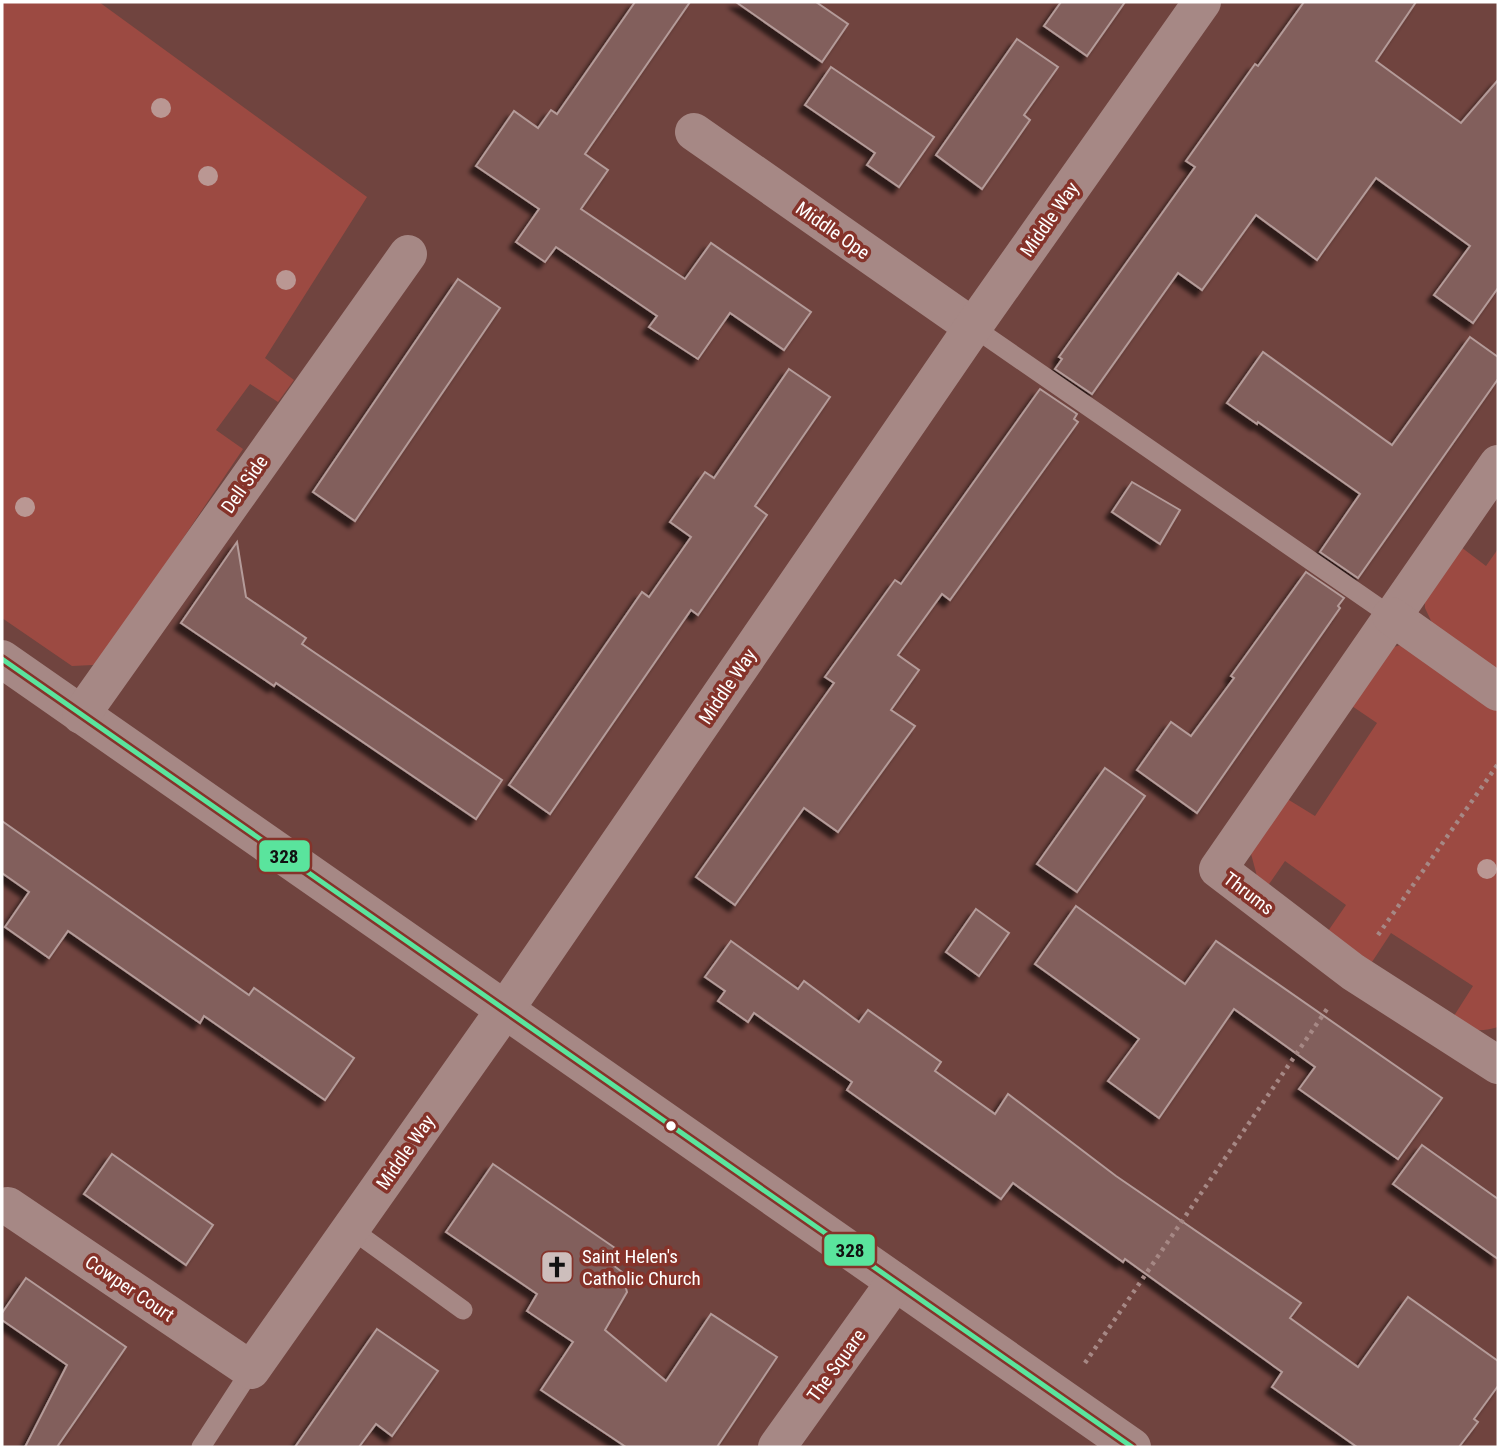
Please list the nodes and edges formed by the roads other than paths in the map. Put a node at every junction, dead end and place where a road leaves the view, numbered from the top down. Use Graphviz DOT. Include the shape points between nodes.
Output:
graph roads {
  1 [pos="1202,2"];
  2 [pos="694,132"];
  3 [pos="408,254"];
  4 [pos="973,327"];
  5 [pos="1498,464"];
  6 [pos="1391,617"];
  7 [pos="2,659"];
  8 [pos="1498,692"];
  9 [pos="81,715"];
  10 [pos="504,1011"];
  11 [pos="1498,1065"];
  12 [pos="8,1206"];
  13 [pos="351,1229"];
  14 [pos="895,1282"];
  15 [pos="463,1310"];
  16 [pos="251,1370"];
  17 [pos="201,1447"];
  18 [pos="777,1447"];
  19 [pos="1132,1447"];
  1 -- 4 [label="street, Middle Way"];
  2 -- 4 [label="street, Middle Ope"];
  3 -- 9 [label="street, Dell Side"];
  4 -- 6 [label="lane"];
  4 -- 10 [label="street, Middle Way"];
  5 -- 6 [label="street, Thrums"];
  6 -- 8 [label="street"];
  6 -- 11 [label="street, Thrums" via="1218,869 1353,972"];
  7 -- 9 [label="street"];
  9 -- 10 [label="street"];
  10 -- 13 [label="street, Middle Way"];
  10 -- 14 [label="street"];
  12 -- 16 [label="street, Cowper Court"];
  13 -- 15 [label="lane"];
  13 -- 16 [label="street, Middle Way"];
  14 -- 18 [label="street, The Square"];
  14 -- 19 [label="street"];
  16 -- 17 [label="lane"];
}
